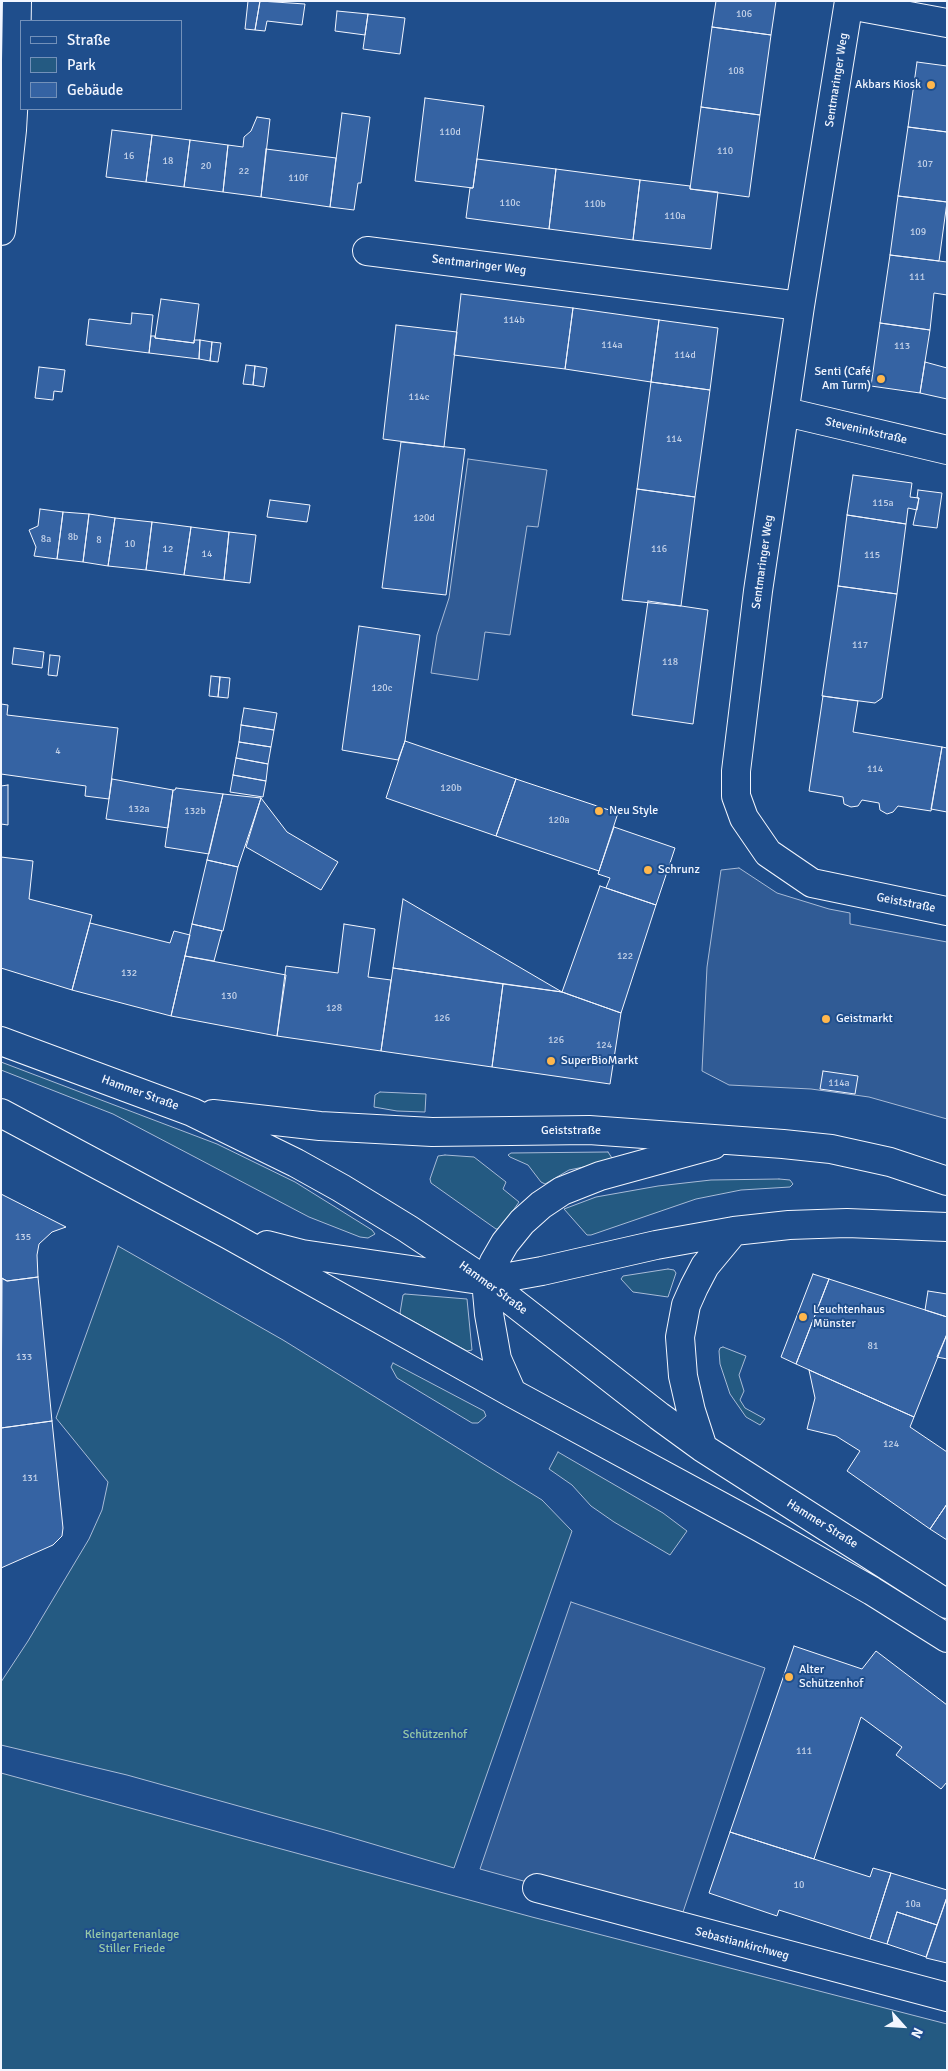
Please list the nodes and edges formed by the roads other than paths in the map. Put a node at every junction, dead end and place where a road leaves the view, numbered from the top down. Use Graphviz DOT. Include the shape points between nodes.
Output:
graph roads {
  1 [pos="17,1"];
  2 [pos="849,3"];
  3 [pos="947,23"];
  4 [pos="1,231"];
  5 [pos="367,251"];
  6 [pos="800,306"];
  7 [pos="786,412"];
  8 [pos="947,450"];
  9 [pos="744,818"];
  10 [pos="947,911"];
  11 [pos="1,1041"];
  12 [pos="192,1112"];
  13 [pos="1,1113"];
  14 [pos="734,1140"];
  15 [pos="947,1181"];
  16 [pos="947,1227"];
  17 [pos="734,1230"];
  18 [pos="229,1235"];
  19 [pos="486,1281"];
  20 [pos="512,1393"];
  21 [pos="703,1448"];
  22 [pos="947,1604"];
  23 [pos="947,1638"];
  24 [pos="537,1888"];
  25 [pos="947,1997"];
  1 -- 4 [label="street" via="12,130"];
  2 -- 3 [label="street"];
  2 -- 6 [label="street, Sentmaringer Weg"];
  5 -- 6 [label="street, Sentmaringer Weg"];
  6 -- 7 [label="street, Sentmaringer Weg"];
  7 -- 8 [label="street, Steveninkstraße"];
  7 -- 9 [label="street, Sentmaringer Weg" via="758,591 736,770 736,796"];
  9 -- 10 [label="street, Geiststraße" via="768,853 812,883"];
  11 -- 12 [label="street, Hammer Straße"];
  12 -- 14 [label="street, Geiststraße" via="320,1126 432,1132 588,1130"];
  12 -- 19 [label="street, Hammer Straße" via="296,1162 408,1229"];
  13 -- 18 [label="street"];
  14 -- 15 [label="street, Geiststraße" via="831,1149 890,1162"];
  14 -- 19 [label="street" via="600,1176 562,1191 522,1222 505,1243"];
  16 -- 17 [label="street" via="847,1223"];
  17 -- 19 [label="street"];
  17 -- 21 [label="street" via="705,1266 694,1287 686,1305 680,1337 683,1376"];
  18 -- 19 [label="street" via="302,1254"];
  18 -- 20 [label="street"];
  19 -- 20 [label="street" via="497,1359"];
  19 -- 21 [label="street, Hammer Straße"];
  20 -- 23 [label="street" via="761,1528"];
  21 -- 22 [label="street, Hammer Straße"];
  24 -- 25 [label="street, Sebastiankirchweg"];
}
